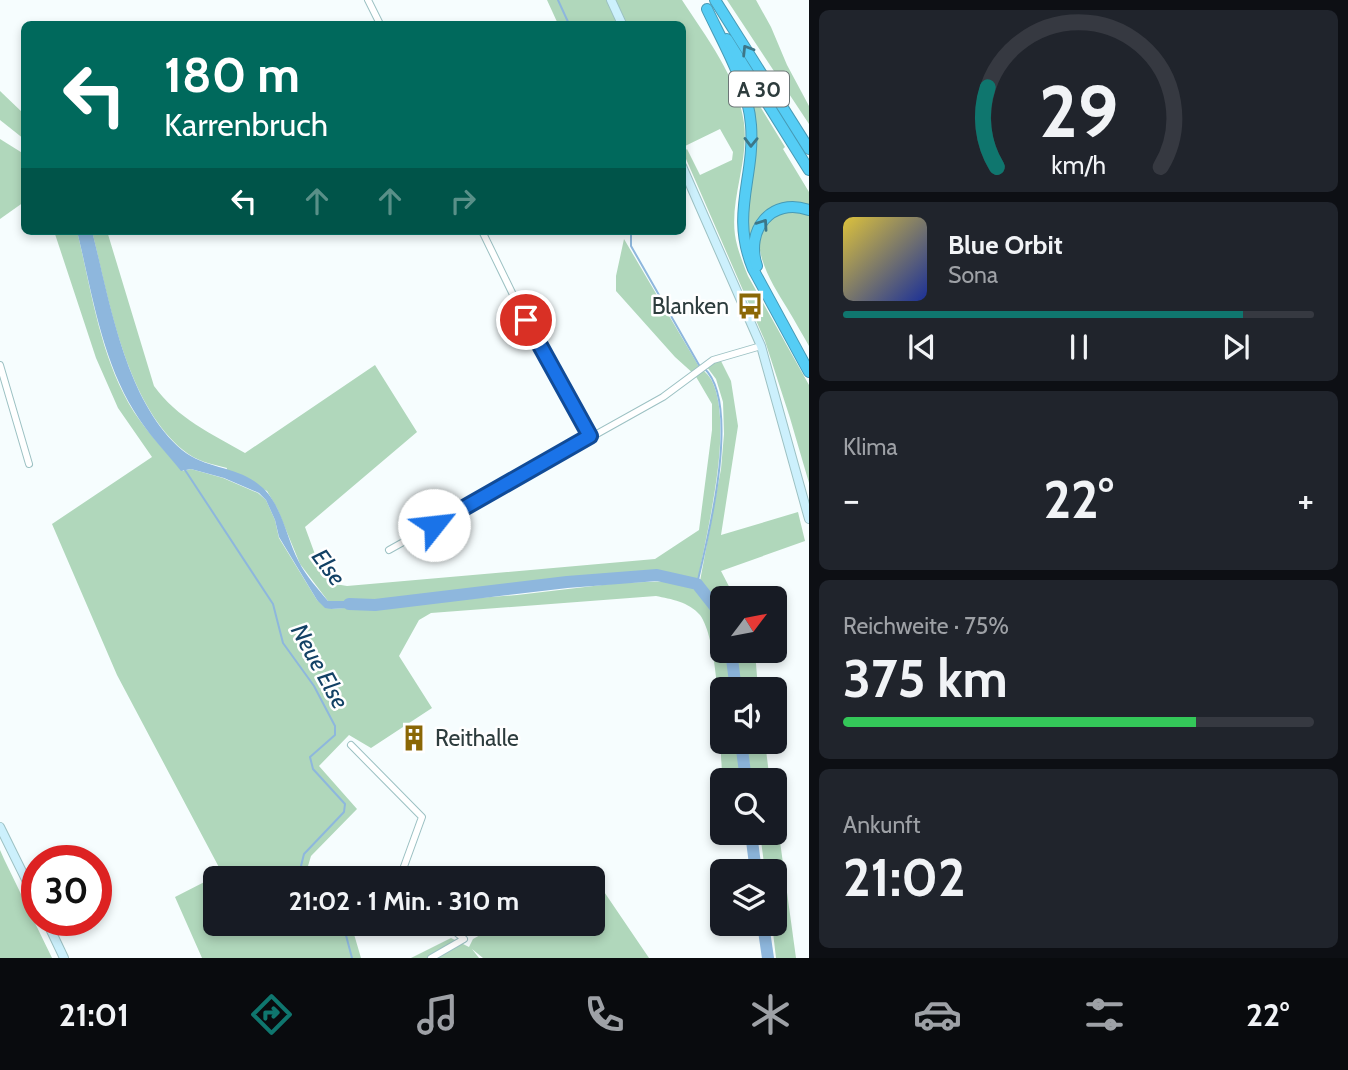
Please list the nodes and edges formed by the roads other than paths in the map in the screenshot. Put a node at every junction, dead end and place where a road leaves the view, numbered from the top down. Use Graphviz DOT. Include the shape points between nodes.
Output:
graph roads {
  1 [pos="368,0"];
  2 [pos="611,0"];
  3 [pos="708,3"];
  4 [pos="378,21"];
  5 [pos="621,21"];
  6 [pos="809,149"];
  7 [pos="809,170"];
  8 [pos="686,175"];
  9 [pos="809,210"];
  10 [pos="484,235"];
  11 [pos="761,346"];
  12 [pos="807,357"];
  13 [pos="0,365"];
  14 [pos="809,372"];
  15 [pos="590,436"];
  16 [pos="29,464"];
  17 [pos="809,519"];
  18 [pos="389,550"];
  19 [pos="351,745"];
  20 [pos="0,827"];
  21 [pos="404,866"];
  22 [pos="21,870"];
  23 [pos="54,936"];
  24 [pos="460,936"];
  25 [pos="64,958"];
  26 [pos="431,958"];
  1 -- 4 [label="street"];
  2 -- 5 [label="main road"];
  6 -- 3 [label="highway, A 30, one-way"];
  3 -- 7 [label="highway, A 30"];
  3 -- 14 [label="highway, one-way" via="751,122 752,147 742,208 746,252"];
  8 -- 11 [label="main road"];
  12 -- 9 [label="highway, one-way" via="759,270 753,243 771,213 795,206"];
  10 -- 15 [label="street"];
  11 -- 15 [label="street" via="719,358 663,397"];
  11 -- 17 [label="main road"];
  13 -- 16 [label="street"];
  15 -- 18 [label="street"];
  19 -- 21 [label="street" via="422,817"];
  20 -- 22 [label="main road"];
  23 -- 25 [label="main road"];
  24 -- 26 [label="street" via="464,939"];
}
